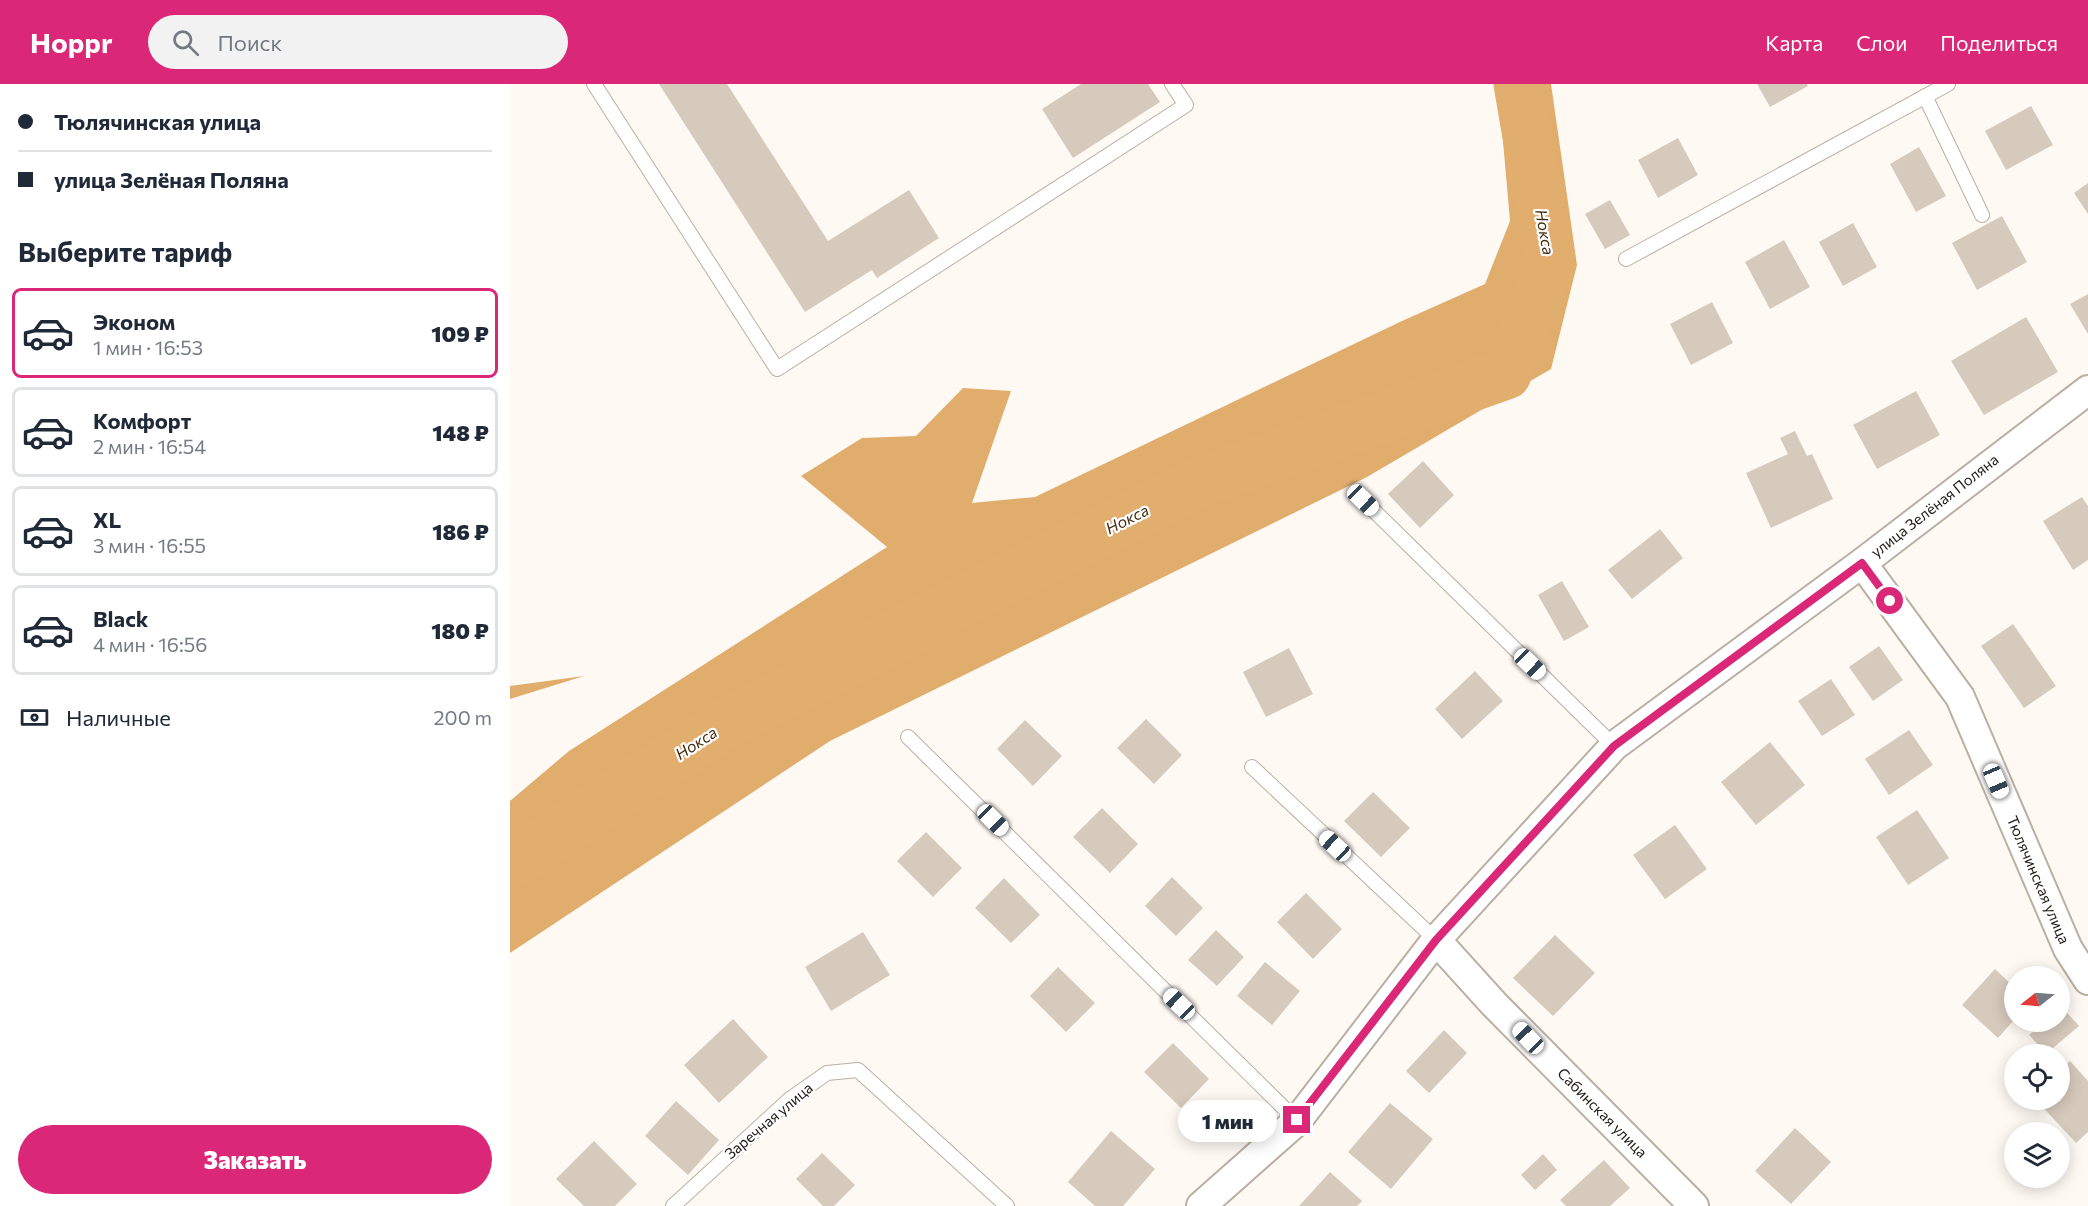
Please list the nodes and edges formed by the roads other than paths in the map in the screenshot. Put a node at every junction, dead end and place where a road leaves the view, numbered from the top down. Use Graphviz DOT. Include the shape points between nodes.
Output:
graph roads {
  1 [pos="594,84"];
  2 [pos="1172,84"];
  3 [pos="1948,84"];
  4 [pos="1925,96"];
  5 [pos="1982,215"];
  6 [pos="1626,259"];
  7 [pos="2088,390"];
  8 [pos="1363,500"];
  9 [pos="1862,563"];
  10 [pos="908,737"];
  11 [pos="1614,746"];
  12 [pos="1252,767"];
  13 [pos="1436,940"];
  14 [pos="2088,980"];
  15 [pos="1297,1120"];
  16 [pos="673,1206"];
  17 [pos="1007,1206"];
  18 [pos="1201,1206"];
  19 [pos="1694,1206"];
  1 -- 2 [label="lane" via="777,369 1186,105"];
  3 -- 4 [label="lane"];
  4 -- 5 [label="lane"];
  4 -- 6 [label="lane"];
  7 -- 9 [label="street, улица Зелёная Поляна"];
  8 -- 11 [label="lane"];
  9 -- 11 [label="street, улица Зелёная Поляна"];
  9 -- 14 [label="street, Тюлячинская улица" via="1959,697 2068,949"];
  10 -- 15 [label="lane"];
  11 -- 13 [label="street, улица Зелёная Поляна"];
  12 -- 13 [label="lane"];
  13 -- 15 [label="street, улица Зелёная Поляна"];
  13 -- 19 [label="street, Сабинская улица"];
  15 -- 18 [label="street, улица Зелёная Поляна"];
  16 -- 17 [label="lane, Заречная улица" via="790,1099 826,1073 858,1070"];
}
